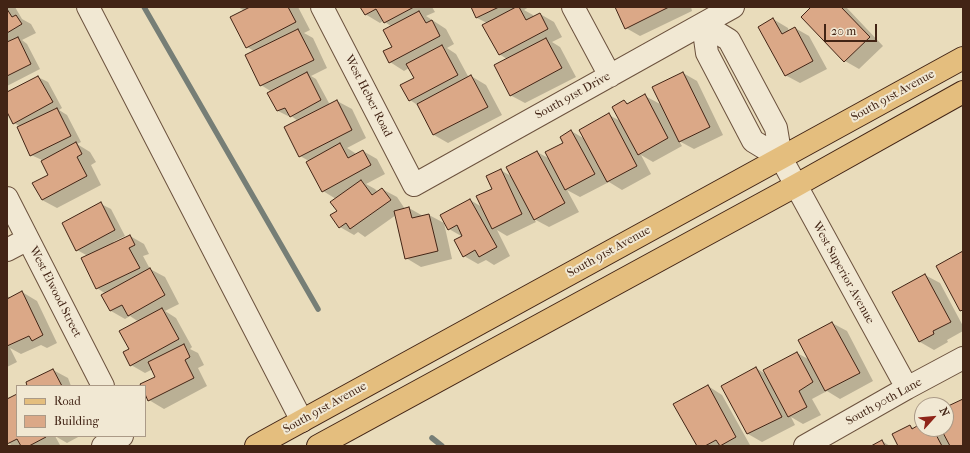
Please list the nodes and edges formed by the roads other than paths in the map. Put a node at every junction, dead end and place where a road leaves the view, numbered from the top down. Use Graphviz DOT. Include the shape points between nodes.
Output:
graph roads {
  1 [pos="88,7"];
  2 [pos="322,7"];
  3 [pos="573,7"];
  4 [pos="733,7"];
  5 [pos="702,24"];
  6 [pos="963,58"];
  7 [pos="610,76"];
  8 [pos="963,92"];
  9 [pos="781,158"];
  10 [pos="414,184"];
  11 [pos="796,186"];
  12 [pos="7,198"];
  13 [pos="28,239"];
  14 [pos="7,250"];
  15 [pos="963,358"];
  16 [pos="102,385"];
  17 [pos="906,388"];
  18 [pos="302,421"];
  19 [pos="120,437"];
  20 [pos="103,446"];
  21 [pos="256,446"];
  22 [pos="318,446"];
  23 [pos="805,446"];
  1 -- 18 [label="street"];
  2 -- 10 [label="street, West Heber Road"];
  3 -- 7 [label="street"];
  4 -- 5 [label="street, South 91st Drive"];
  5 -- 7 [label="street, South 91st Drive"];
  5 -- 9 [label="street" via="707,53 753,141"];
  6 -- 9 [label="main road, South 91st Avenue"];
  7 -- 10 [label="street, South 91st Drive"];
  8 -- 11 [label="main road"];
  9 -- 11 [label="street, West Superior Avenue"];
  9 -- 18 [label="main road, South 91st Avenue"];
  11 -- 17 [label="street, West Superior Avenue"];
  11 -- 22 [label="main road"];
  12 -- 13 [label="street, West Elwood Street"];
  13 -- 14 [label="street"];
  13 -- 16 [label="street, West Elwood Street"];
  15 -- 17 [label="street, South 90th Lane"];
  17 -- 23 [label="street, South 90th Lane"];
  18 -- 21 [label="main road, South 91st Avenue"];
  19 -- 20 [label="street"];
}
